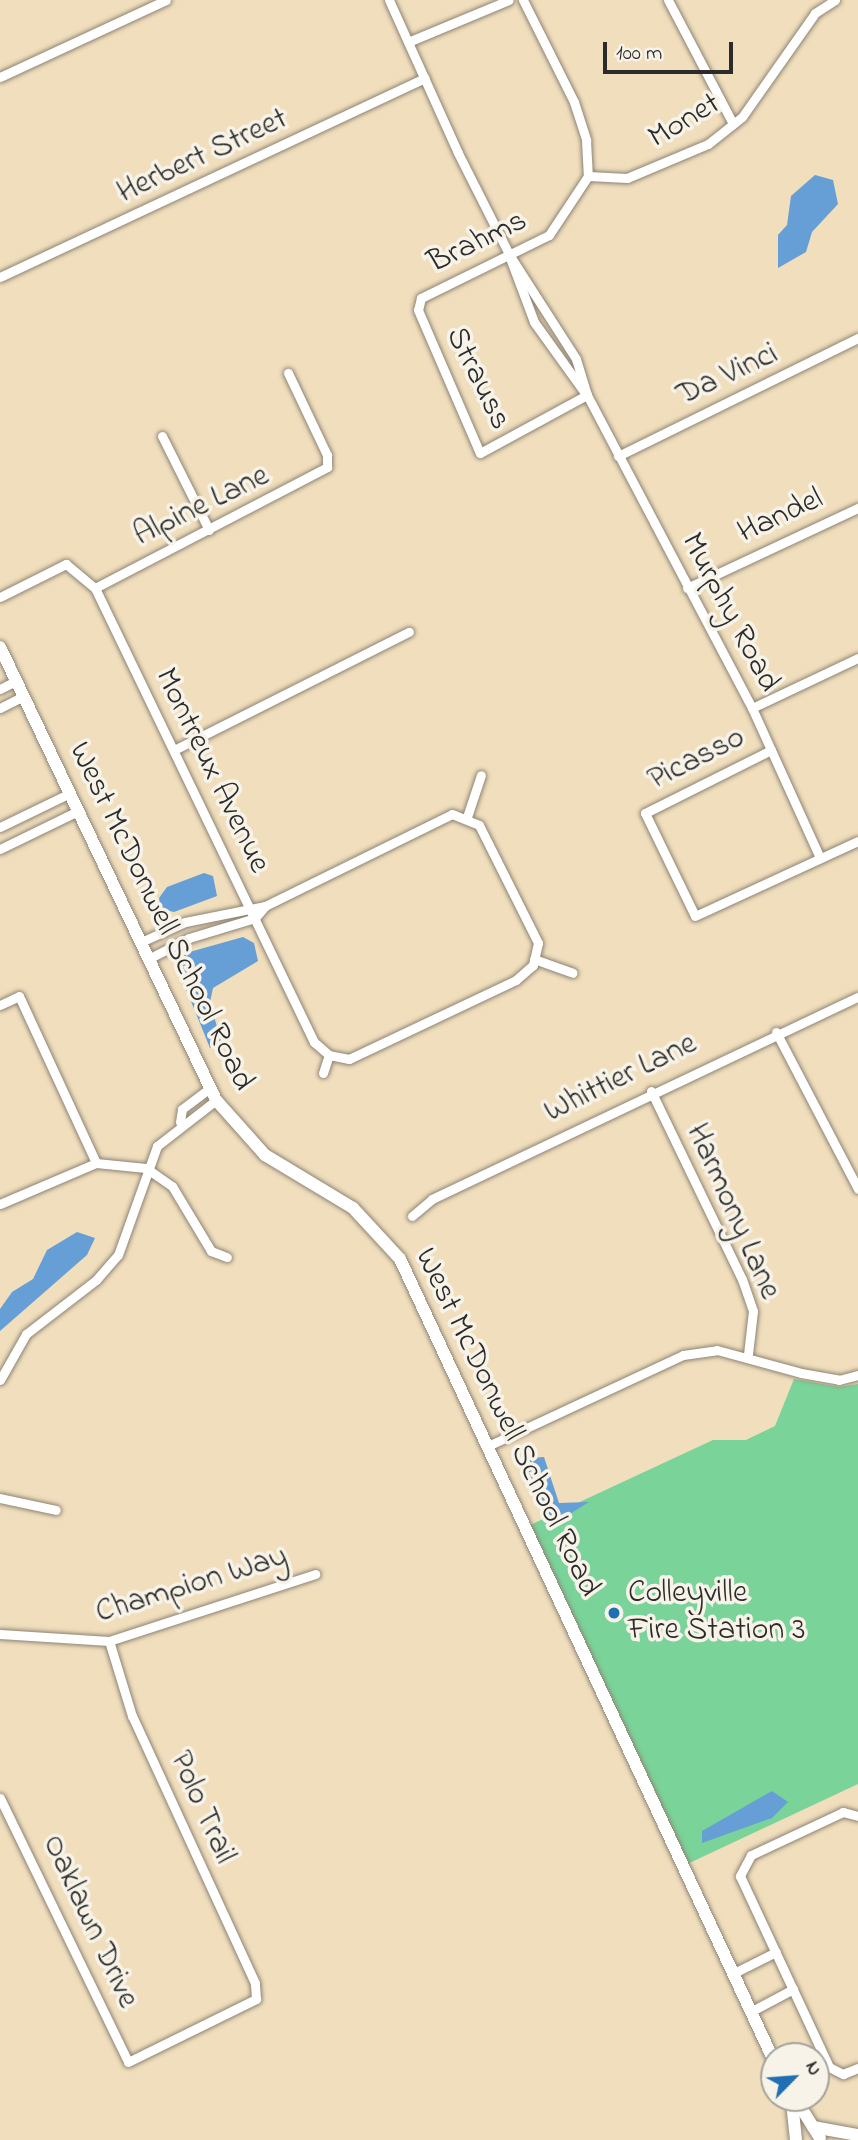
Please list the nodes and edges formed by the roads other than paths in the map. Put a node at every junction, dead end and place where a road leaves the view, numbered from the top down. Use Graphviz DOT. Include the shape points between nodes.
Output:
graph roads {
  1 [pos="166,0"];
  2 [pos="389,0"];
  3 [pos="509,0"];
  4 [pos="523,0"];
  5 [pos="668,0"];
  6 [pos="835,0"];
  7 [pos="408,41"];
  8 [pos="0,77"];
  9 [pos="425,78"];
  10 [pos="733,124"];
  11 [pos="588,176"];
  12 [pos="510,256"];
  13 [pos="0,277"];
  14 [pos="421,298"];
  15 [pos="858,338"];
  16 [pos="288,373"];
  17 [pos="587,395"];
  18 [pos="162,436"];
  19 [pos="618,456"];
  20 [pos="858,508"];
  21 [pos="209,530"];
  22 [pos="95,588"];
  23 [pos="687,588"];
  24 [pos="0,597"];
  25 [pos="409,632"];
  26 [pos="0,647"];
  27 [pos="858,658"];
  28 [pos="16,681"];
  29 [pos="0,689"];
  30 [pos="24,696"];
  31 [pos="0,708"];
  32 [pos="752,708"];
  33 [pos="174,750"];
  34 [pos="771,750"];
  35 [pos="481,775"];
  36 [pos="70,793"];
  37 [pos="35,810"];
  38 [pos="78,811"];
  39 [pos="467,817"];
  40 [pos="0,827"];
  41 [pos="43,828"];
  42 [pos="858,841"];
  43 [pos="0,849"];
  44 [pos="820,858"];
  45 [pos="249,906"];
  46 [pos="265,906"];
  47 [pos="255,918"];
  48 [pos="141,942"];
  49 [pos="148,959"];
  50 [pos="534,959"];
  51 [pos="573,972"];
  52 [pos="858,997"];
  53 [pos="0,1005"];
  54 [pos="776,1032"];
  55 [pos="329,1055"];
  56 [pos="323,1073"];
  57 [pos="651,1091"];
  58 [pos="212,1094"];
  59 [pos="96,1163"];
  60 [pos="146,1168"];
  61 [pos="858,1189"];
  62 [pos="0,1204"];
  63 [pos="412,1216"];
  64 [pos="227,1257"];
  65 [pos="748,1354"];
  66 [pos="858,1376"];
  67 [pos="0,1380"];
  68 [pos="490,1445"];
  69 [pos="0,1498"];
  70 [pos="56,1510"];
  71 [pos="315,1574"];
  72 [pos="0,1634"];
  73 [pos="109,1642"];
  74 [pos="0,1798"];
  75 [pos="855,1814"];
  76 [pos="776,1952"];
  77 [pos="732,1974"];
  78 [pos="793,1989"];
  79 [pos="750,2012"];
  80 [pos="765,2042"];
  81 [pos="135,2062"];
  82 [pos="858,2068"];
  83 [pos="794,2112"];
  84 [pos="803,2112"];
  85 [pos="819,2135"];
  86 [pos="858,2136"];
  87 [pos="797,2140"];
  88 [pos="847,2140"];
  1 -- 8 [label="street"];
  2 -- 7 [label="street, Murphy Road"];
  3 -- 7 [label="street"];
  4 -- 11 [label="street" via="574,102 586,140"];
  5 -- 10 [label="street"];
  6 -- 10 [label="street, Monet" via="815,13"];
  7 -- 9 [label="street, Murphy Road"];
  9 -- 12 [label="street, Murphy Road"];
  9 -- 13 [label="street, Herbert Street"];
  10 -- 11 [label="street, Monet" via="666,166 627,178"];
  11 -- 12 [label="street, Brahms" via="549,235"];
  12 -- 14 [label="street, Brahms"];
  12 -- 17 [label="street, Murphy Road" via="576,359"];
  12 -- 17 [label="street, Murphy Road" via="534,322"];
  14 -- 17 [label="street, Strauss" via="418,310 480,453"];
  15 -- 19 [label="street, Da Vinci"];
  16 -- 21 [label="street, Alpine Lane" via="327,455 327,467"];
  17 -- 19 [label="street, Murphy Road"];
  18 -- 21 [label="street"];
  19 -- 23 [label="street, Murphy Road"];
  20 -- 23 [label="street, Handel"];
  21 -- 22 [label="street, Alpine Lane"];
  22 -- 24 [label="street, Montreux Avenue" via="66,564"];
  22 -- 33 [label="street, Montreux Avenue"];
  23 -- 32 [label="street, Murphy Road"];
  25 -- 33 [label="street"];
  26 -- 28 [label="main road, West McDonwell School Road"];
  27 -- 32 [label="street"];
  28 -- 29 [label="street"];
  28 -- 30 [label="main road, West McDonwell School Road"];
  30 -- 31 [label="street"];
  30 -- 36 [label="main road, West McDonwell School Road"];
  32 -- 34 [label="street, Murphy Road"];
  33 -- 45 [label="street, Montreux Avenue"];
  34 -- 44 [label="street, Murphy Road"];
  34 -- 44 [label="street, Picasso" via="645,813 695,916"];
  35 -- 39 [label="street"];
  36 -- 37 [label="street"];
  36 -- 38 [label="main road, West McDonwell School Road"];
  37 -- 40 [label="street"];
  37 -- 41 [label="street"];
  38 -- 41 [label="street"];
  38 -- 48 [label="main road, West McDonwell School Road"];
  39 -- 46 [label="street" via="452,814"];
  39 -- 50 [label="street" via="479,825 538,943"];
  41 -- 43 [label="street"];
  42 -- 44 [label="street"];
  45 -- 46 [label="street"];
  45 -- 47 [label="street, Montreux Avenue"];
  45 -- 48 [label="street"];
  46 -- 47 [label="street"];
  47 -- 49 [label="street"];
  47 -- 55 [label="street, Montreux Avenue" via="314,1042"];
  48 -- 49 [label="main road, West McDonwell School Road"];
  49 -- 58 [label="main road, West McDonwell School Road"];
  50 -- 51 [label="street"];
  50 -- 55 [label="street" via="516,980 349,1059"];
  52 -- 54 [label="street, Whittier Lane"];
  53 -- 59 [label="street" via="19,996"];
  54 -- 57 [label="street, Whittier Lane"];
  54 -- 61 [label="street"];
  55 -- 56 [label="street"];
  57 -- 63 [label="street, Whittier Lane" via="432,1199"];
  57 -- 65 [label="street, Harmony Lane" via="742,1279 753,1311"];
  58 -- 60 [label="street" via="182,1109 180,1122"];
  58 -- 68 [label="main road, West McDonwell School Road" via="265,1155 336,1195 392,1246"];
  59 -- 60 [label="street"];
  59 -- 62 [label="street"];
  60 -- 64 [label="street" via="172,1186 211,1251"];
  60 -- 67 [label="street" via="118,1255 96,1280 26,1334"];
  65 -- 66 [label="street" via="801,1373 839,1380"];
  65 -- 68 [label="street" via="684,1354"];
  68 -- 77 [label="main road, West McDonwell School Road"];
  69 -- 70 [label="street"];
  71 -- 73 [label="street, Champion Way"];
  72 -- 73 [label="street, Champion Way"];
  73 -- 81 [label="street, Polo Trail" via="132,1716 257,1992 250,2004"];
  74 -- 81 [label="street, Oaklawn Drive" via="120,2047"];
  75 -- 76 [label="street" via="751,1855 740,1869"];
  76 -- 77 [label="street"];
  76 -- 78 [label="street"];
  77 -- 79 [label="main road, West McDonwell School Road"];
  78 -- 79 [label="street"];
  78 -- 82 [label="street" via="829,2067 843,2074"];
  79 -- 80 [label="main road, West McDonwell School Road"];
  83 -- 87 [label="main road"];
  84 -- 85 [label="main road"];
  85 -- 86 [label="main road"];
  85 -- 87 [label="main road"];
  86 -- 88 [label="main road"];
}
